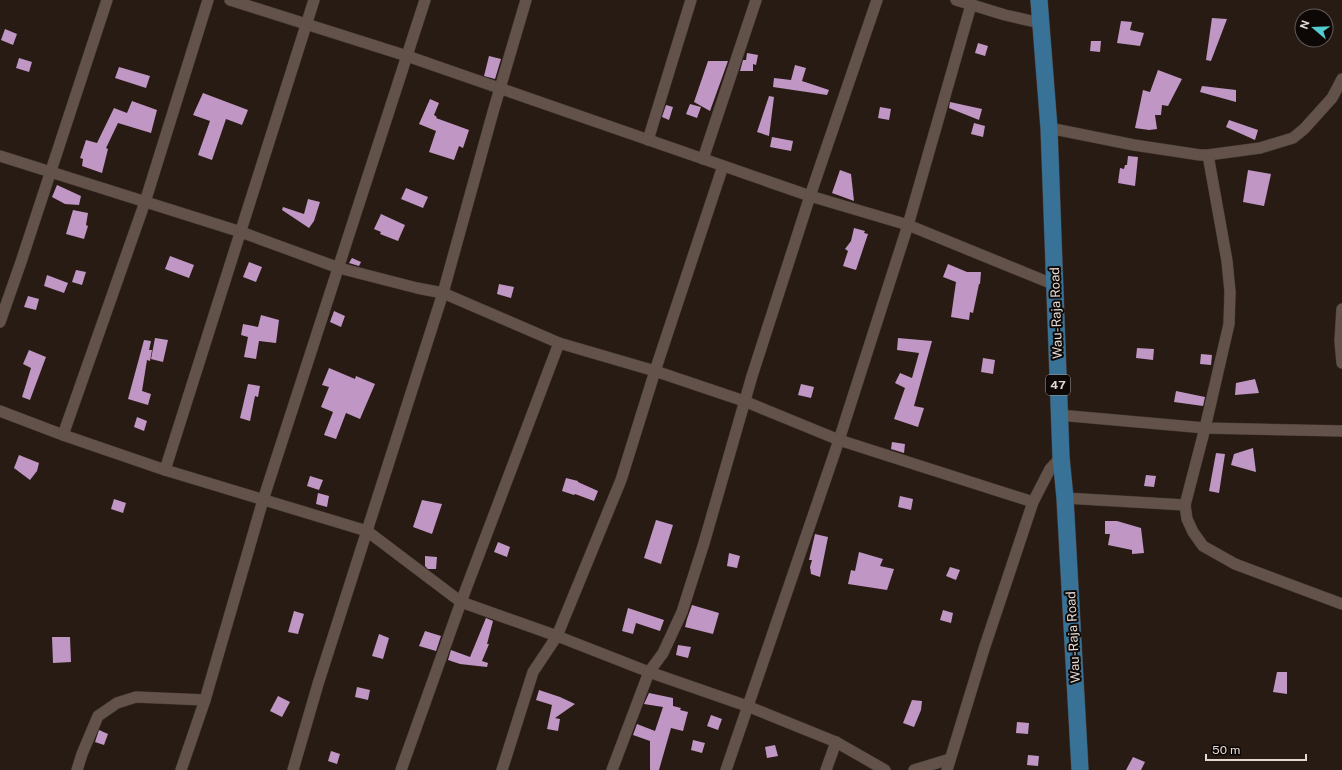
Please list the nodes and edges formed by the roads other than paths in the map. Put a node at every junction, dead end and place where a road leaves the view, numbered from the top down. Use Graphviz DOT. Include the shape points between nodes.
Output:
graph roads {
  1 [pos="107,0"];
  2 [pos="208,0"];
  3 [pos="230,0"];
  4 [pos="314,0"];
  5 [pos="425,0"];
  6 [pos="526,0"];
  7 [pos="691,0"];
  8 [pos="756,0"];
  9 [pos="877,0"];
  10 [pos="956,0"];
  11 [pos="1039,0"];
  12 [pos="971,5"];
  13 [pos="1040,23"];
  14 [pos="306,25"];
  15 [pos="407,56"];
  16 [pos="1342,79"];
  17 [pos="500,88"];
  18 [pos="1049,128"];
  19 [pos="648,140"];
  20 [pos="1208,155"];
  21 [pos="0,156"];
  22 [pos="703,159"];
  23 [pos="723,166"];
  24 [pos="51,171"];
  25 [pos="810,196"];
  26 [pos="145,202"];
  27 [pos="908,225"];
  28 [pos="241,232"];
  29 [pos="339,268"];
  30 [pos="1055,285"];
  31 [pos="443,294"];
  32 [pos="1342,309"];
  33 [pos="0,322"];
  34 [pos="559,343"];
  35 [pos="1342,363"];
  36 [pos="655,371"];
  37 [pos="744,401"];
  38 [pos="0,411"];
  39 [pos="1059,415"];
  40 [pos="1206,428"];
  41 [pos="1342,431"];
  42 [pos="63,434"];
  43 [pos="839,440"];
  44 [pos="1061,457"];
  45 [pos="165,470"];
  46 [pos="1065,498"];
  47 [pos="263,500"];
  48 [pos="1033,502"];
  49 [pos="1185,505"];
  50 [pos="367,531"];
  51 [pos="461,602"];
  52 [pos="1342,604"];
  53 [pos="557,636"];
  54 [pos="649,672"];
  55 [pos="205,700"];
  56 [pos="748,706"];
  57 [pos="836,742"];
  58 [pos="950,759"];
  59 [pos="77,770"];
  60 [pos="181,770"];
  61 [pos="293,770"];
  62 [pos="401,770"];
  63 [pos="502,770"];
  64 [pos="612,770"];
  65 [pos="726,770"];
  66 [pos="826,770"];
  67 [pos="885,770"];
  68 [pos="914,770"];
  69 [pos="946,770"];
  70 [pos="1080,770"];
  1 -- 24 [label="street"];
  2 -- 26 [label="street"];
  3 -- 14 [label="street"];
  4 -- 14 [label="street"];
  5 -- 15 [label="street"];
  6 -- 17 [label="street"];
  7 -- 19 [label="street"];
  8 -- 22 [label="street"];
  9 -- 25 [label="street"];
  10 -- 12 [label="street"];
  11 -- 13 [label="main road, Wau-Raja Road / 47"];
  12 -- 13 [label="street"];
  12 -- 27 [label="street"];
  13 -- 18 [label="main road, Wau-Raja Road / 47"];
  14 -- 15 [label="street"];
  14 -- 28 [label="street"];
  15 -- 17 [label="street"];
  15 -- 29 [label="street"];
  16 -- 20 [label="street" via="1332,98 1293,138 1260,148"];
  17 -- 19 [label="street"];
  17 -- 31 [label="street"];
  18 -- 20 [label="street" via="1134,145"];
  18 -- 30 [label="main road, Wau-Raja Road / 47"];
  19 -- 22 [label="street"];
  20 -- 40 [label="street" via="1230,292 1229,324"];
  21 -- 24 [label="street"];
  22 -- 23 [label="street"];
  23 -- 25 [label="street"];
  23 -- 36 [label="street"];
  24 -- 26 [label="street"];
  24 -- 33 [label="street"];
  25 -- 27 [label="street"];
  25 -- 37 [label="street"];
  26 -- 28 [label="street"];
  26 -- 42 [label="street"];
  27 -- 30 [label="street"];
  27 -- 43 [label="street"];
  28 -- 29 [label="street"];
  28 -- 45 [label="street"];
  29 -- 31 [label="street"];
  29 -- 47 [label="street"];
  30 -- 39 [label="main road, Wau-Raja Road / 47"];
  31 -- 34 [label="street"];
  31 -- 50 [label="street"];
  32 -- 35 [label="street"];
  34 -- 36 [label="street"];
  34 -- 51 [label="street"];
  36 -- 37 [label="street"];
  36 -- 53 [label="street" via="621,480"];
  37 -- 43 [label="street"];
  37 -- 54 [label="street" via="682,612 663,653"];
  38 -- 42 [label="street"];
  39 -- 40 [label="street"];
  39 -- 44 [label="main road, Wau-Raja Road / 47"];
  40 -- 41 [label="street"];
  40 -- 49 [label="street"];
  42 -- 45 [label="street"];
  43 -- 48 [label="street"];
  43 -- 56 [label="street"];
  44 -- 46 [label="main road, Wau-Raja Road / 47"];
  44 -- 48 [label="street" via="1050,469"];
  45 -- 47 [label="street"];
  46 -- 49 [label="street"];
  46 -- 70 [label="main road, Wau-Raja Road / 47"];
  47 -- 50 [label="street"];
  47 -- 55 [label="street"];
  48 -- 58 [label="street"];
  49 -- 52 [label="street" via="1187,519 1203,546 1235,564"];
  50 -- 51 [label="street"];
  50 -- 61 [label="street"];
  51 -- 53 [label="street"];
  51 -- 62 [label="street"];
  53 -- 54 [label="street"];
  53 -- 63 [label="street" via="533,672"];
  54 -- 56 [label="street"];
  54 -- 64 [label="street"];
  55 -- 59 [label="street" via="136,697 117,703 98,716"];
  55 -- 60 [label="street"];
  56 -- 57 [label="street"];
  56 -- 65 [label="street"];
  57 -- 66 [label="street"];
  57 -- 67 [label="street"];
  58 -- 68 [label="street"];
  58 -- 69 [label="street"];
}
